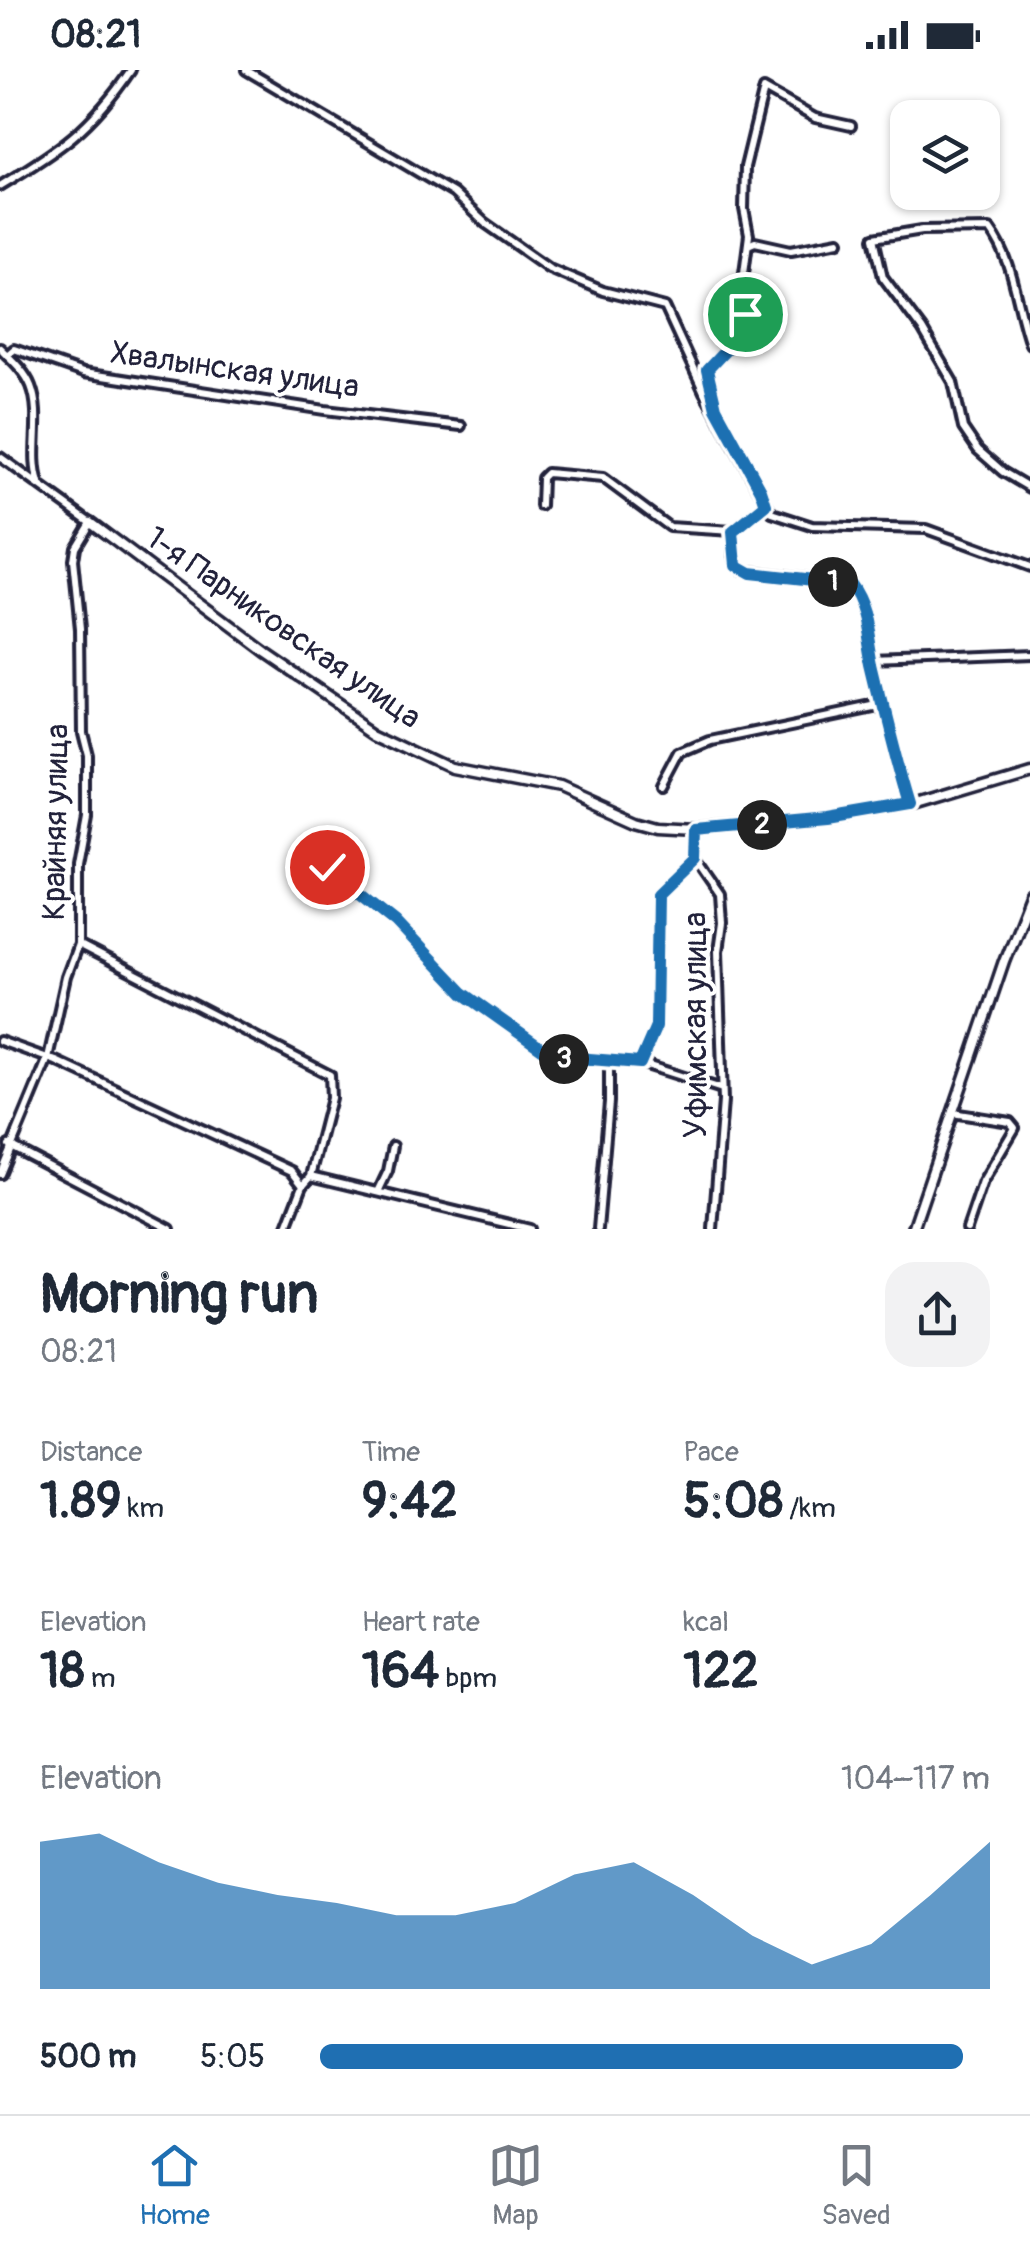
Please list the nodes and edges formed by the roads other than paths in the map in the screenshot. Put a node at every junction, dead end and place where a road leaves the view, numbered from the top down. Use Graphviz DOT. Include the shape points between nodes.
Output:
graph roads {
  1 [pos="130,70"];
  2 [pos="246,70"];
  3 [pos="851,126"];
  4 [pos="0,186"];
  5 [pos="839,241"];
  6 [pos="748,245"];
  7 [pos="1030,344"];
  8 [pos="0,348"];
  9 [pos="6,355"];
  10 [pos="716,408"];
  11 [pos="461,426"];
  12 [pos="0,457"];
  13 [pos="40,484"];
  14 [pos="1030,488"];
  15 [pos="766,505"];
  16 [pos="541,506"];
  17 [pos="90,522"];
  18 [pos="733,532"];
  19 [pos="1030,567"];
  20 [pos="1030,654"];
  21 [pos="873,661"];
  22 [pos="883,704"];
  23 [pos="1030,770"];
  24 [pos="664,786"];
  25 [pos="910,804"];
  26 [pos="696,830"];
  27 [pos="695,858"];
  28 [pos="327,867"];
  29 [pos="1030,895"];
  30 [pos="78,945"];
  31 [pos="0,1041"];
  32 [pos="48,1058"];
  33 [pos="609,1062"];
  34 [pos="640,1063"];
  35 [pos="722,1089"];
  36 [pos="952,1113"];
  37 [pos="9,1146"];
  38 [pos="393,1146"];
  39 [pos="0,1174"];
  40 [pos="311,1176"];
  41 [pos="303,1185"];
  42 [pos="378,1192"];
  43 [pos="500,1222"];
  44 [pos="170,1229"];
  45 [pos="286,1229"];
  46 [pos="490,1229"];
  47 [pos="530,1229"];
  48 [pos="598,1229"];
  49 [pos="713,1229"];
  50 [pos="913,1229"];
  51 [pos="967,1229"];
  1 -- 4 [label="street" via="83,131"];
  2 -- 10 [label="street" via="453,193 549,268 666,308"];
  3 -- 6 [label="street" via="815,118 764,89 745,166"];
  5 -- 6 [label="street" via="791,250"];
  6 -- 10 [label="street" via="743,326 707,370"];
  7 -- 14 [label="street" via="1010,264 990,228 874,238 883,277 953,382 963,428 978,450"];
  8 -- 9 [label="street"];
  9 -- 11 [label="street, Хвалынская улица" via="14,349 83,373"];
  9 -- 13 [label="street" via="31,386"];
  10 -- 15 [label="street"];
  12 -- 13 [label="street"];
  13 -- 17 [label="street"];
  15 -- 18 [label="street"];
  15 -- 19 [label="street" via="812,526 926,529"];
  16 -- 18 [label="street" via="542,478 555,471 603,478 670,526"];
  17 -- 26 [label="street, 1-я Парниковская улица" via="377,730 455,766 558,786 636,820"];
  17 -- 30 [label="street, Крайняя улица" via="73,560 87,755"];
  18 -- 21 [label="street" via="741,570 850,584 863,604"];
  20 -- 21 [label="street"];
  21 -- 22 [label="street"];
  22 -- 24 [label="street" via="710,740 682,752"];
  22 -- 25 [label="street"];
  23 -- 25 [label="street, 1-я Парниковская улица"];
  25 -- 26 [label="street, 1-я Парниковская улица"];
  26 -- 27 [label="street"];
  27 -- 34 [label="street" via="658,894 656,1026"];
  27 -- 35 [label="street, Уфимская улица" via="720,894"];
  28 -- 33 [label="street" via="396,922 463,993 518,1034 552,1056"];
  29 -- 36 [label="street"];
  30 -- 32 [label="street, Крайняя улица"];
  30 -- 40 [label="street" via="330,1075 331,1098"];
  31 -- 32 [label="street"];
  32 -- 37 [label="street, Крайняя улица"];
  32 -- 41 [label="street" via="292,1171"];
  33 -- 34 [label="street"];
  33 -- 48 [label="street"];
  34 -- 35 [label="street"];
  35 -- 49 [label="street, Уфимская улица"];
  36 -- 50 [label="street"];
  36 -- 51 [label="street" via="1014,1128 983,1182"];
  37 -- 39 [label="street, Крайняя улица"];
  37 -- 44 [label="street"];
  38 -- 42 [label="street"];
  40 -- 41 [label="street"];
  40 -- 42 [label="street"];
  41 -- 45 [label="street"];
  42 -- 43 [label="street"];
  43 -- 46 [label="street"];
  43 -- 47 [label="street"];
}
